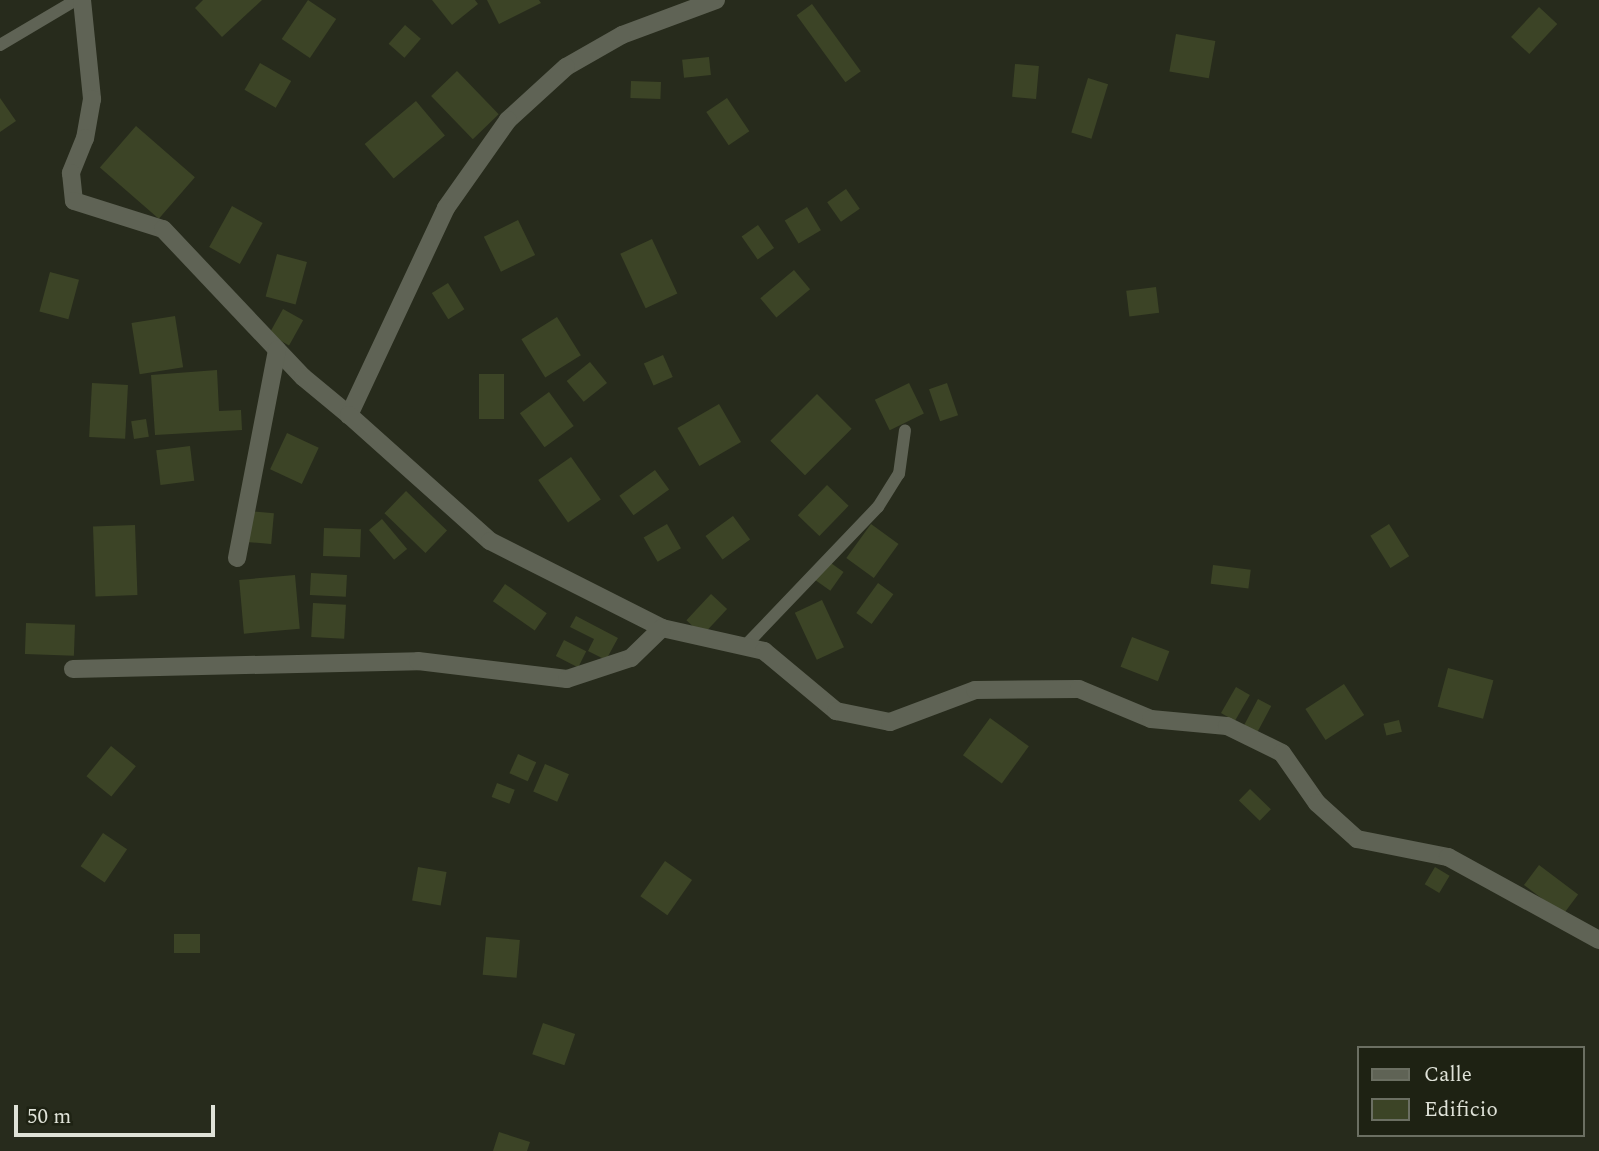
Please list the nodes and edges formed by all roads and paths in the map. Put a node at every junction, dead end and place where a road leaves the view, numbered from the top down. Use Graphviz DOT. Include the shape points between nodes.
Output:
graph roads {
  1 [pos="76,0"];
  2 [pos="82,0"];
  3 [pos="716,0"];
  4 [pos="0,44"];
  5 [pos="277,350"];
  6 [pos="349,415"];
  7 [pos="905,430"];
  8 [pos="237,558"];
  9 [pos="662,628"];
  10 [pos="744,647"];
  11 [pos="73,669"];
  12 [pos="1599,940"];
  1 -- 4 [label="lane"];
  2 -- 5 [label="street" via="92,99 85,138 71,173 74,201 163,229"];
  3 -- 6 [label="street" via="622,35 566,67 508,120 446,208"];
  5 -- 6 [label="street"];
  5 -- 8 [label="street"];
  6 -- 9 [label="street" via="490,541"];
  7 -- 10 [label="lane" via="899,474 878,507"];
  9 -- 10 [label="street"];
  9 -- 11 [label="street" via="631,658 567,679 418,661"];
  10 -- 12 [label="street" via="764,651 836,711 890,722 975,690 1079,689 1151,719 1227,726 1282,752 1317,803 1357,839 1448,857"];
}
